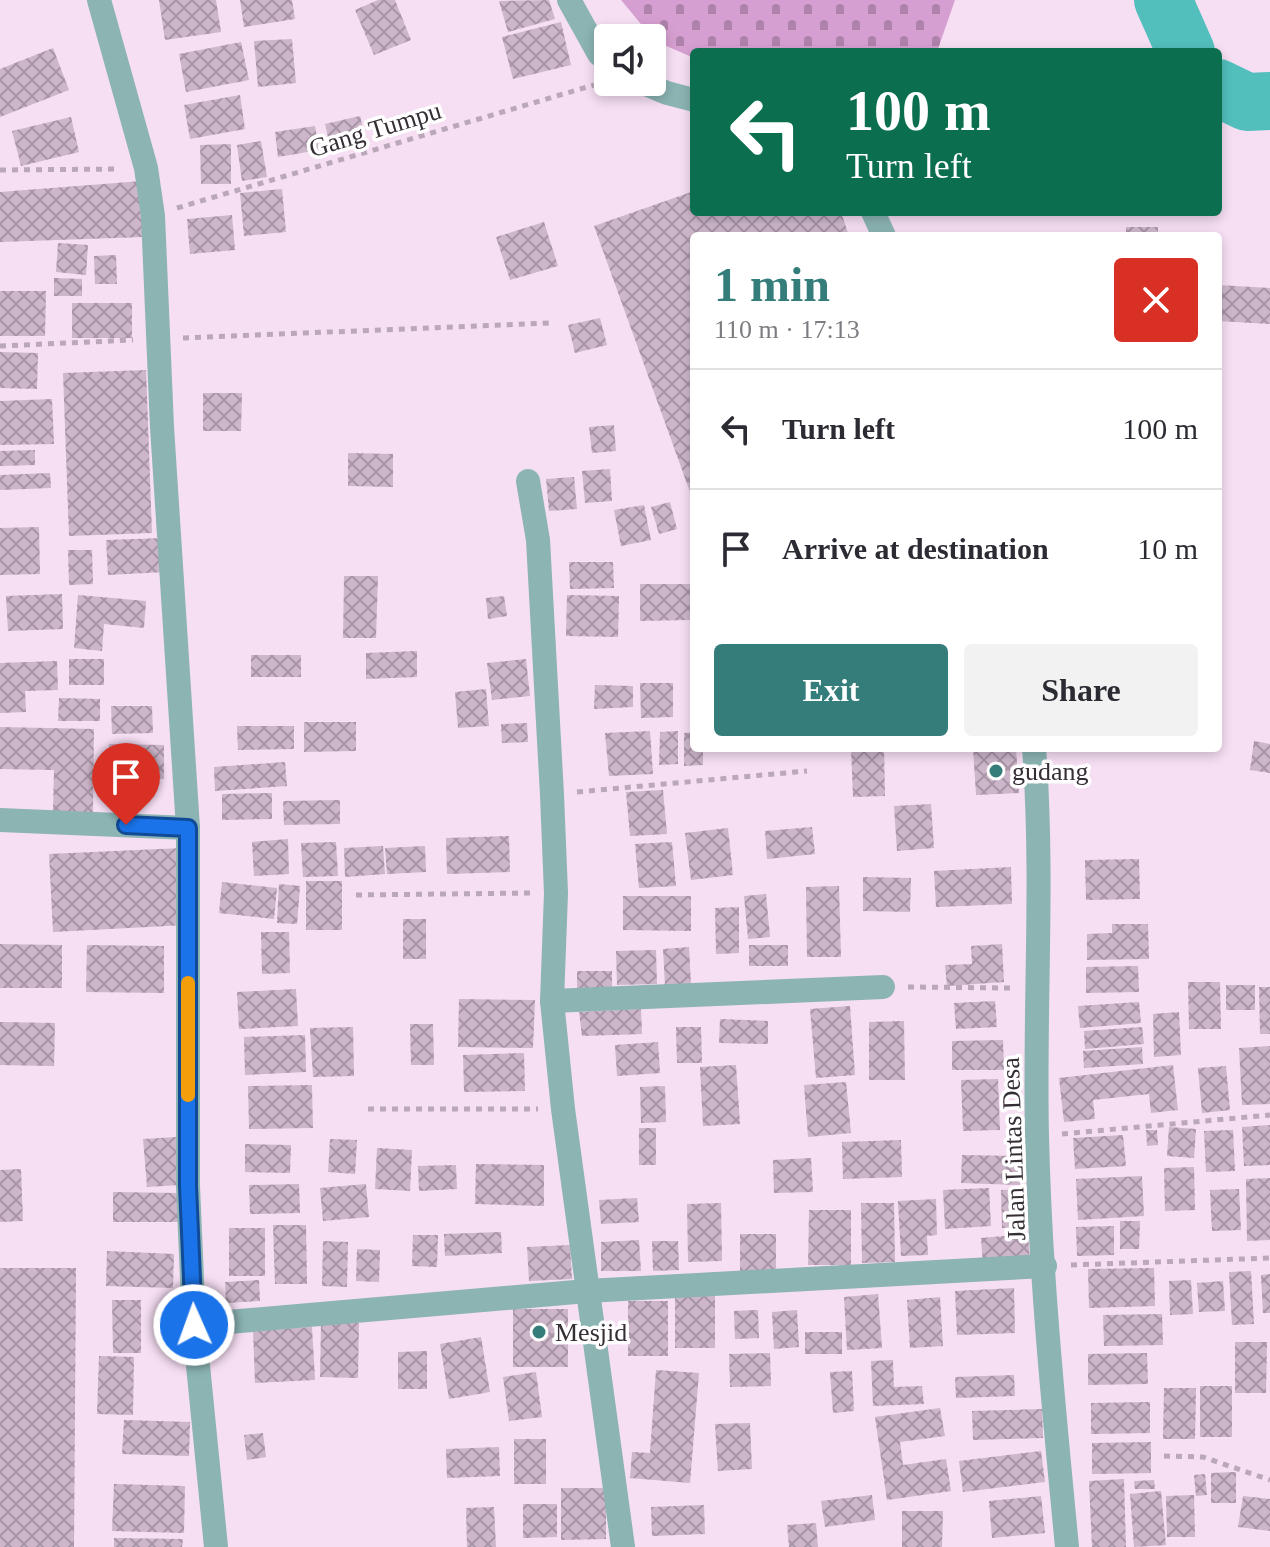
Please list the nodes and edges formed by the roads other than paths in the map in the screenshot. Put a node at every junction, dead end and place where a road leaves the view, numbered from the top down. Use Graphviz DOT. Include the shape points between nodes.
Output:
graph roads {
  1 [pos="99,0"];
  2 [pos="569,0"];
  3 [pos="594,45"];
  4 [pos="666,93"];
  5 [pos="690,99"];
  6 [pos="528,481"];
  7 [pos="1034,752"];
  8 [pos="0,820"];
  9 [pos="188,828"];
  10 [pos="883,987"];
  11 [pos="552,1001"];
  12 [pos="1045,1266"];
  13 [pos="587,1291"];
  14 [pos="194,1325"];
  15 [pos="216,1547"];
  16 [pos="623,1547"];
  17 [pos="1067,1547"];
  1 -- 9 [label="street" via="146,168 153,216"];
  2 -- 3 [label="street"];
  4 -- 5 [label="street"];
  6 -- 11 [label="street" via="538,540 552,795"];
  7 -- 12 [label="street, Jalan Lintas Desa" via="1037,1136"];
  8 -- 9 [label="street"];
  9 -- 14 [label="street" via="188,1186"];
  10 -- 11 [label="street"];
  11 -- 13 [label="street"];
  12 -- 13 [label="street"];
  12 -- 17 [label="street, Jalan Lintas Desa"];
  13 -- 14 [label="street"];
  13 -- 16 [label="street"];
  14 -- 15 [label="street"];
}
